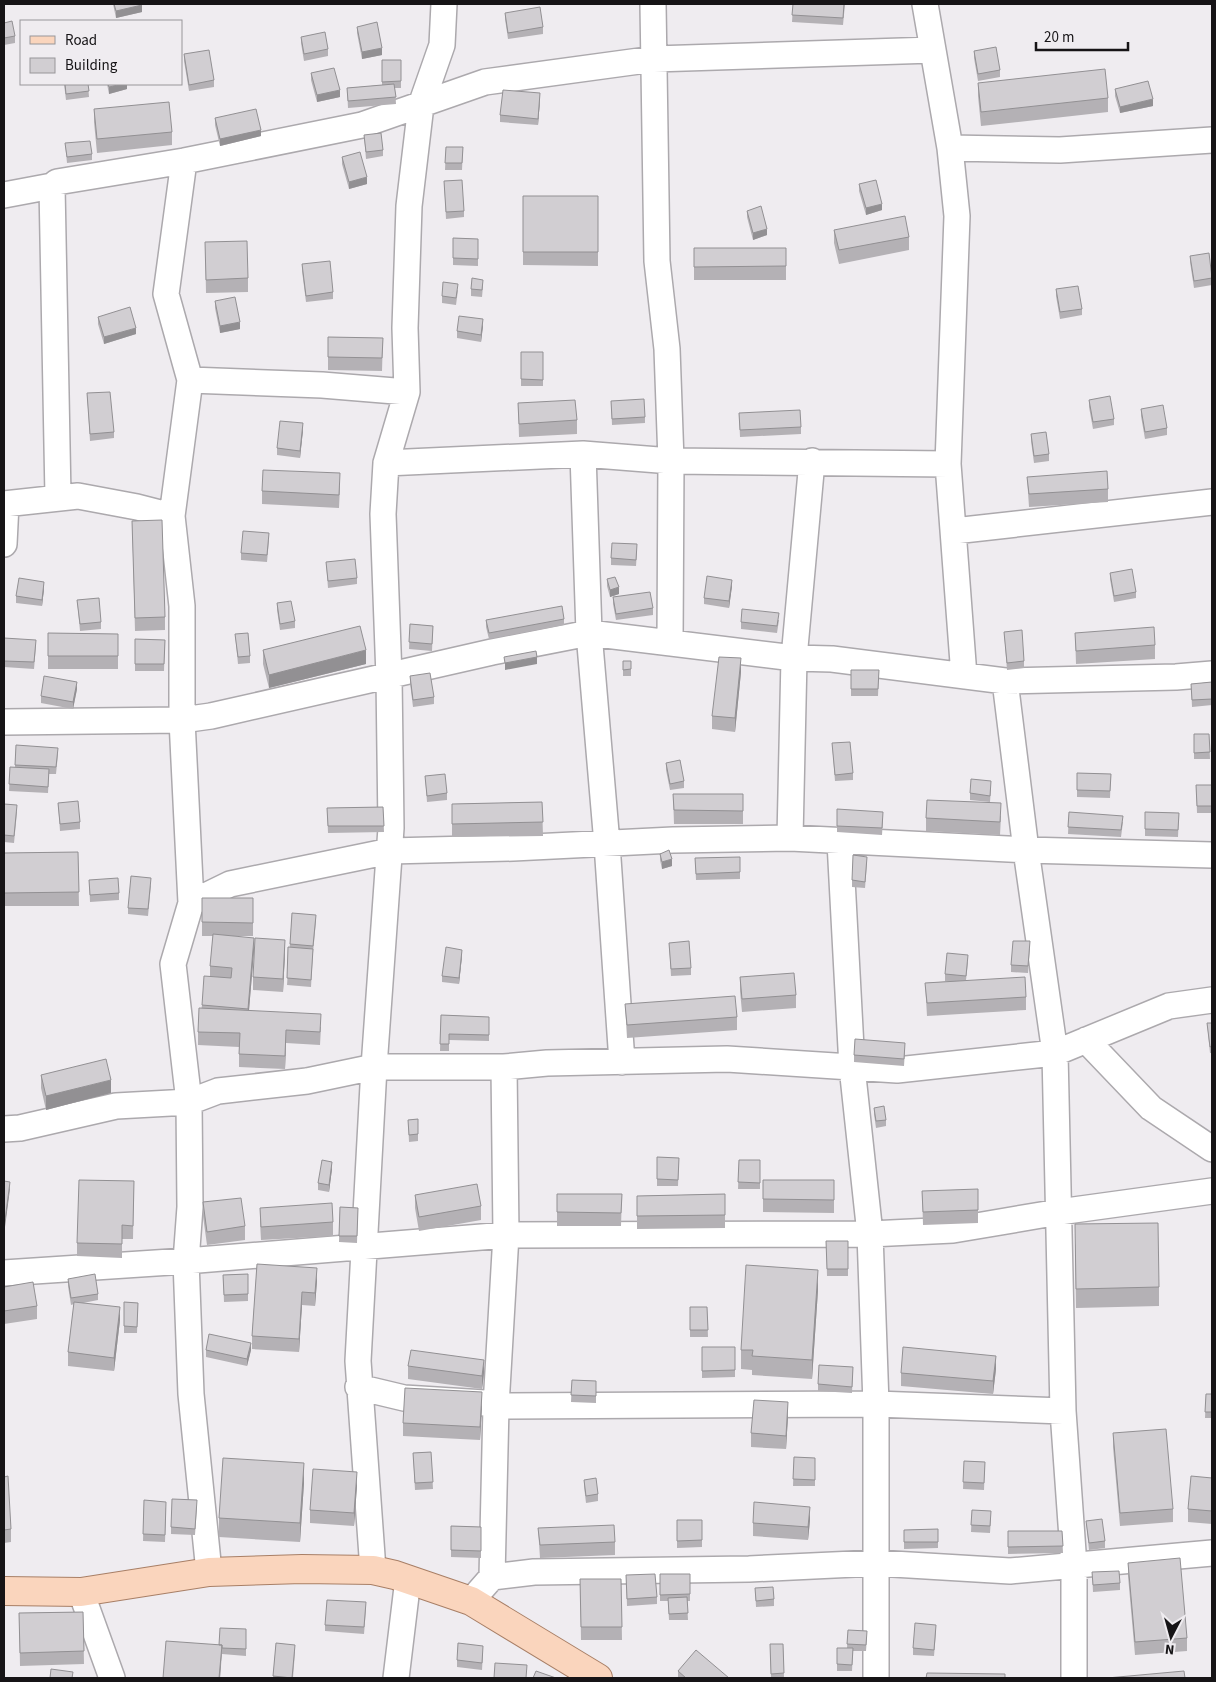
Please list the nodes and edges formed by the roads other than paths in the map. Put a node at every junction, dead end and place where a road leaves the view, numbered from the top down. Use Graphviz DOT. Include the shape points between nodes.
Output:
graph roads {
  1 [pos="444,4"];
  2 [pos="653,4"];
  3 [pos="925,4"];
  4 [pos="933,50"];
  5 [pos="654,59"];
  6 [pos="421,105"];
  7 [pos="1212,140"];
  8 [pos="950,148"];
  9 [pos="184,161"];
  10 [pos="52,186"];
  11 [pos="4,195"];
  12 [pos="190,380"];
  13 [pos="407,392"];
  14 [pos="583,454"];
  15 [pos="671,461"];
  16 [pos="812,462"];
  17 [pos="386,463"];
  18 [pos="948,464"];
  19 [pos="58,497"];
  20 [pos="1212,502"];
  21 [pos="5,504"];
  22 [pos="172,516"];
  23 [pos="954,531"];
  24 [pos="4,544"];
  25 [pos="589,633"];
  26 [pos="670,643"];
  27 [pos="794,658"];
  28 [pos="1212,674"];
  29 [pos="964,676"];
  30 [pos="389,677"];
  31 [pos="1005,681"];
  32 [pos="182,720"];
  33 [pos="4,722"];
  34 [pos="790,838"];
  35 [pos="840,842"];
  36 [pos="607,844"];
  37 [pos="1026,850"];
  38 [pos="390,851"];
  39 [pos="1212,856"];
  40 [pos="191,903"];
  41 [pos="1212,1000"];
  42 [pos="1086,1040"];
  43 [pos="1056,1053"];
  44 [pos="622,1062"];
  45 [pos="374,1067"];
  46 [pos="504,1067"];
  47 [pos="852,1067"];
  48 [pos="189,1102"];
  49 [pos="4,1129"];
  50 [pos="1212,1149"];
  51 [pos="1212,1191"];
  52 [pos="1059,1212"];
  53 [pos="870,1234"];
  54 [pos="506,1235"];
  55 [pos="365,1247"];
  56 [pos="186,1261"];
  57 [pos="4,1273"];
  58 [pos="358,1387"];
  59 [pos="876,1404"];
  60 [pos="496,1406"];
  61 [pos="1063,1410"];
  62 [pos="1212,1553"];
  63 [pos="876,1563"];
  64 [pos="1074,1566"];
  65 [pos="374,1570"];
  66 [pos="209,1572"];
  67 [pos="492,1578"];
  68 [pos="408,1579"];
  69 [pos="4,1592"];
  70 [pos="81,1592"];
  71 [pos="471,1600"];
  72 [pos="112,1678"];
  73 [pos="396,1678"];
  74 [pos="598,1678"];
  75 [pos="876,1678"];
  76 [pos="1074,1678"];
  1 -- 6 [label="street" via="442,45"];
  2 -- 5 [label="street"];
  3 -- 4 [label="street"];
  4 -- 5 [label="street"];
  4 -- 8 [label="street"];
  5 -- 6 [label="street" via="485,82"];
  5 -- 15 [label="street" via="656,261 667,349"];
  6 -- 9 [label="street" via="362,125"];
  6 -- 13 [label="street" via="409,206 405,328"];
  7 -- 8 [label="street" via="1060,150"];
  8 -- 18 [label="street" via="957,216"];
  9 -- 10 [label="street" via="57,182"];
  9 -- 12 [label="street" via="166,294"];
  10 -- 11 [label="street"];
  10 -- 19 [label="street"];
  12 -- 13 [label="street"];
  12 -- 22 [label="street"];
  13 -- 17 [label="street"];
  14 -- 15 [label="street"];
  14 -- 17 [label="street"];
  14 -- 25 [label="street"];
  15 -- 16 [label="street"];
  15 -- 26 [label="street"];
  16 -- 18 [label="street"];
  16 -- 27 [label="street"];
  17 -- 30 [label="street" via="383,514"];
  18 -- 23 [label="street"];
  19 -- 21 [label="street"];
  19 -- 22 [label="street" via="88,498"];
  20 -- 23 [label="street"];
  21 -- 24 [label="street"];
  22 -- 32 [label="street" via="182,606"];
  23 -- 29 [label="street"];
  25 -- 26 [label="street"];
  25 -- 30 [label="street"];
  25 -- 36 [label="street"];
  26 -- 27 [label="street"];
  27 -- 29 [label="street" via="832,659"];
  27 -- 34 [label="street"];
  28 -- 31 [label="street"];
  29 -- 31 [label="street"];
  30 -- 32 [label="street"];
  30 -- 38 [label="street"];
  31 -- 37 [label="street"];
  32 -- 33 [label="street"];
  32 -- 40 [label="street"];
  34 -- 35 [label="street"];
  34 -- 36 [label="street"];
  35 -- 37 [label="street"];
  35 -- 47 [label="street"];
  36 -- 38 [label="street"];
  36 -- 44 [label="street"];
  37 -- 39 [label="street"];
  37 -- 43 [label="street"];
  38 -- 40 [label="street" via="230,884"];
  38 -- 45 [label="street"];
  40 -- 48 [label="street" via="173,964"];
  41 -- 42 [label="street" via="1170,1006"];
  42 -- 43 [label="street"];
  42 -- 50 [label="street" via="1151,1108"];
  43 -- 47 [label="street" via="897,1070"];
  43 -- 52 [label="street"];
  44 -- 46 [label="street"];
  44 -- 47 [label="street" via="726,1059"];
  45 -- 46 [label="street"];
  45 -- 48 [label="street" via="307,1081 218,1091"];
  45 -- 55 [label="street"];
  46 -- 54 [label="street"];
  47 -- 53 [label="street"];
  48 -- 49 [label="street" via="116,1106"];
  48 -- 56 [label="street" via="190,1206"];
  51 -- 52 [label="street"];
  52 -- 53 [label="street" via="953,1230"];
  52 -- 61 [label="street"];
  53 -- 54 [label="street"];
  53 -- 59 [label="street"];
  54 -- 55 [label="street"];
  54 -- 60 [label="street"];
  55 -- 56 [label="street"];
  55 -- 58 [label="street"];
  56 -- 57 [label="street"];
  56 -- 66 [label="street" via="191,1394"];
  58 -- 60 [label="street" via="404,1398"];
  58 -- 65 [label="street"];
  59 -- 60 [label="street"];
  59 -- 61 [label="street"];
  59 -- 63 [label="street"];
  60 -- 67 [label="street"];
  61 -- 64 [label="street"];
  62 -- 64 [label="street"];
  63 -- 64 [label="street" via="1010,1571"];
  63 -- 67 [label="street" via="749,1570 534,1572"];
  63 -- 75 [label="street"];
  64 -- 76 [label="street"];
  65 -- 66 [label="main road"];
  65 -- 68 [label="main road"];
  66 -- 70 [label="main road"];
  67 -- 71 [label="street"];
  68 -- 71 [label="main road"];
  68 -- 73 [label="street"];
  69 -- 70 [label="main road"];
  70 -- 72 [label="street"];
  71 -- 74 [label="main road"];
}
